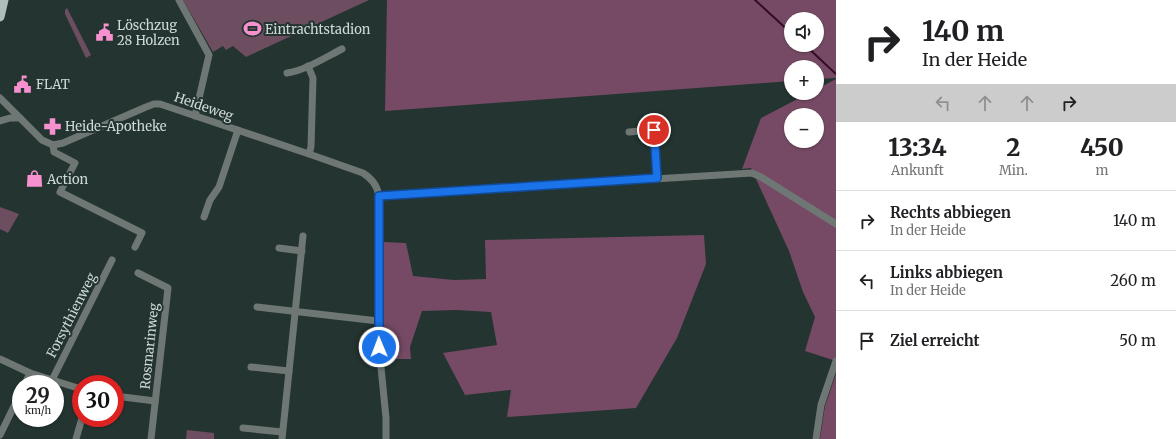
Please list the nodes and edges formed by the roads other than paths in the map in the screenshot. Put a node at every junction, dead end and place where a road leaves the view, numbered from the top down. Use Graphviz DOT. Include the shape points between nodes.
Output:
graph roads {
  1 [pos="4,0"];
  2 [pos="179,0"];
  3 [pos="0,17"];
  4 [pos="342,49"];
  5 [pos="308,66"];
  6 [pos="287,73"];
  7 [pos="0,98"];
  8 [pos="195,116"];
  9 [pos="20,118"];
  10 [pos="0,121"];
  11 [pos="238,130"];
  12 [pos="654,130"];
  13 [pos="664,130"];
  14 [pos="629,132"];
  15 [pos="53,145"];
  16 [pos="309,154"];
  17 [pos="657,178"];
  18 [pos="379,196"];
  19 [pos="204,217"];
  20 [pos="836,224"];
  21 [pos="303,236"];
  22 [pos="135,247"];
  23 [pos="279,248"];
  24 [pos="302,251"];
  25 [pos="112,260"];
  26 [pos="138,273"];
  27 [pos="257,307"];
  28 [pos="295,311"];
  29 [pos="378,321"];
  30 [pos="0,359"];
  31 [pos="836,361"];
  32 [pos="251,367"];
  33 [pos="289,371"];
  34 [pos="30,373"];
  35 [pos="36,375"];
  36 [pos="54,375"];
  37 [pos="124,397"];
  38 [pos="155,401"];
  39 [pos="12,410"];
  40 [pos="79,427"];
  41 [pos="244,428"];
  42 [pos="0,435"];
  43 [pos="282,436"];
  44 [pos="76,439"];
  45 [pos="151,439"];
  46 [pos="386,439"];
  47 [pos="816,439"];
  1 -- 3 [label="main road"];
  2 -- 8 [label="street" via="209,54"];
  4 -- 5 [label="street"];
  5 -- 6 [label="street"];
  5 -- 16 [label="street" via="313,78 312,147"];
  7 -- 9 [label="street"];
  8 -- 11 [label="street, Heideweg"];
  8 -- 15 [label="street, Heideweg" via="154,104"];
  9 -- 10 [label="street"];
  9 -- 15 [label="street" via="42,140"];
  11 -- 16 [label="street, Heideweg"];
  11 -- 19 [label="street" via="219,188 210,200"];
  12 -- 13 [label="street"];
  12 -- 14 [label="street"];
  12 -- 17 [label="street"];
  15 -- 22 [label="street" via="54,152 75,163 60,192 142,233"];
  16 -- 18 [label="street, Heideweg" via="363,173 376,186"];
  17 -- 18 [label="street"];
  17 -- 20 [label="street" via="752,173"];
  18 -- 29 [label="street"];
  21 -- 24 [label="street"];
  23 -- 24 [label="street"];
  24 -- 28 [label="street"];
  25 -- 36 [label="street, Forsythienweg"];
  26 -- 38 [label="street, Rosmarinweg" via="168,288"];
  27 -- 28 [label="street"];
  28 -- 29 [label="street"];
  28 -- 33 [label="street"];
  29 -- 46 [label="street"];
  30 -- 34 [label="street"];
  31 -- 47 [label="street" via="821,406"];
  32 -- 33 [label="street"];
  33 -- 43 [label="street"];
  34 -- 35 [label="street"];
  37 -- 38 [label="street"];
  38 -- 45 [label="street, Rosmarinweg"];
  39 -- 42 [label="street"];
  40 -- 44 [label="street"];
  41 -- 43 [label="street"];
}
